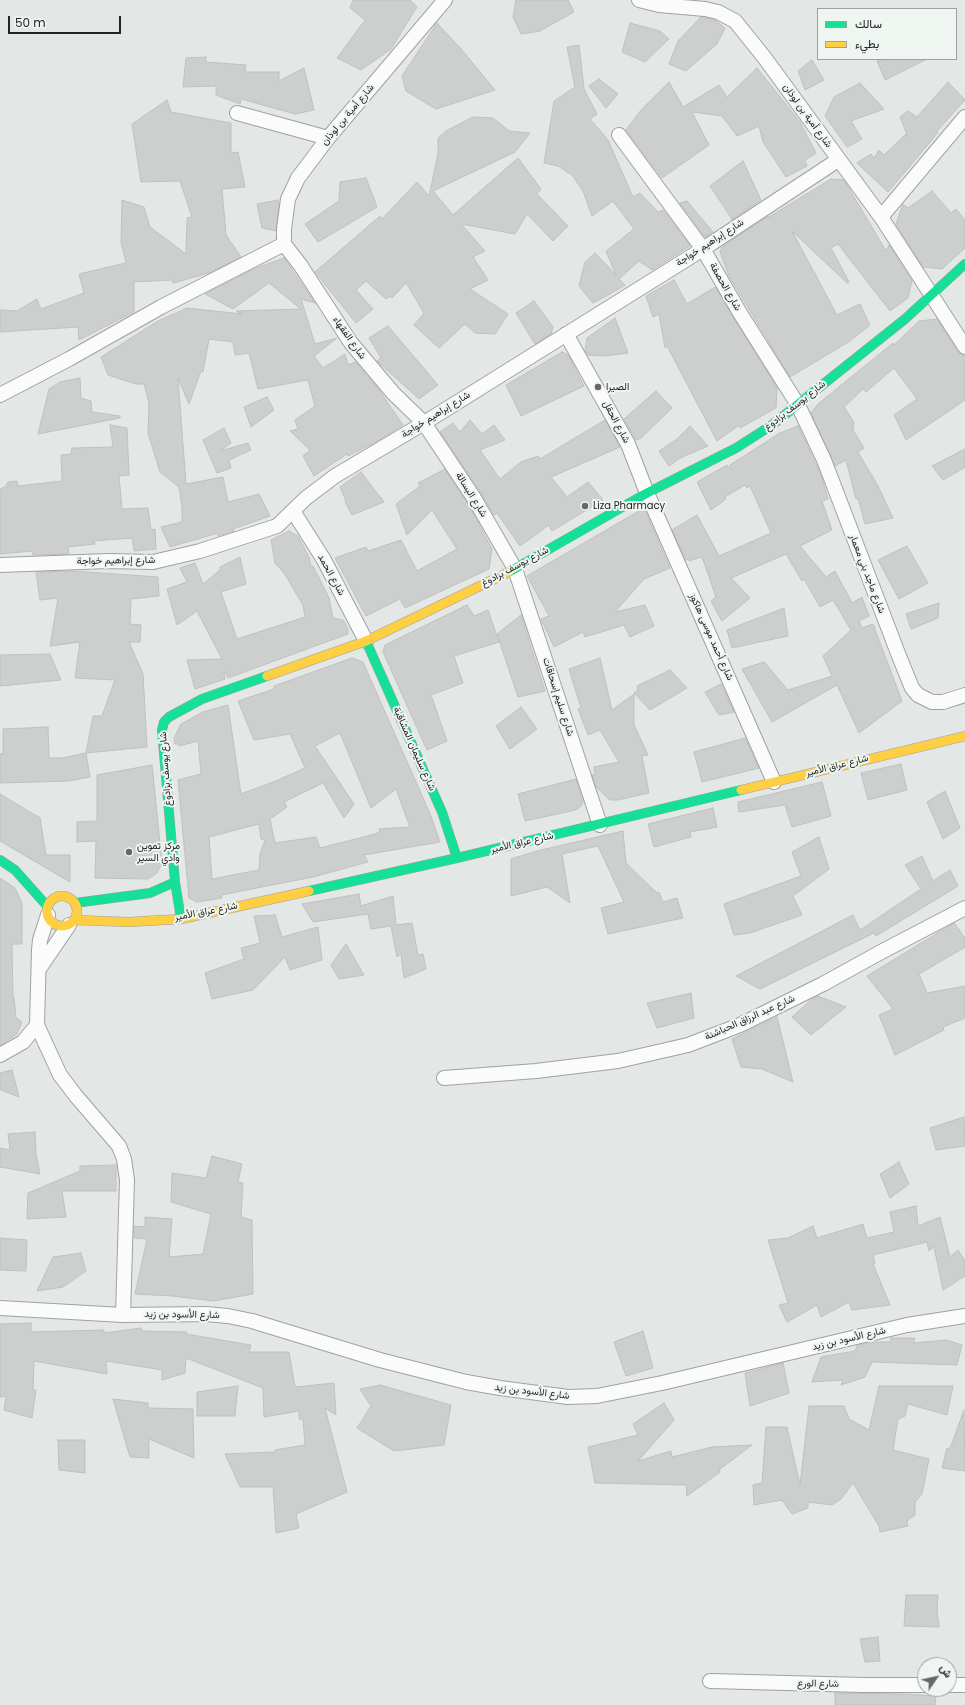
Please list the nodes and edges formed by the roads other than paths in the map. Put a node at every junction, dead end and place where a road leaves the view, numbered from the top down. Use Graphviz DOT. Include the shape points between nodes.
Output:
graph roads {
  1 [pos="445,0"];
  2 [pos="639,0"];
  3 [pos="237,113"];
  4 [pos="965,117"];
  5 [pos="619,134"];
  6 [pos="328,138"];
  7 [pos="838,160"];
  8 [pos="881,218"];
  9 [pos="284,244"];
  10 [pos="703,249"];
  11 [pos="965,264"];
  12 [pos="932,295"];
  13 [pos="566,334"];
  14 [pos="965,347"];
  15 [pos="0,395"];
  16 [pos="798,405"];
  17 [pos="424,423"];
  18 [pos="647,493"];
  19 [pos="293,511"];
  20 [pos="0,564"];
  21 [pos="515,569"];
  22 [pos="366,641"];
  23 [pos="965,695"];
  24 [pos="965,736"];
  25 [pos="774,782"];
  26 [pos="600,825"];
  27 [pos="457,858"];
  28 [pos="0,860"];
  29 [pos="15,870"];
  30 [pos="176,882"];
  31 [pos="40,883"];
  32 [pos="75,903"];
  33 [pos="965,908"];
  34 [pos="48,911"];
  35 [pos="181,919"];
  36 [pos="72,922"];
  37 [pos="39,969"];
  38 [pos="37,1025"];
  39 [pos="0,1055"];
  40 [pos="444,1078"];
  41 [pos="0,1308"];
  42 [pos="124,1315"];
  43 [pos="965,1316"];
  44 [pos="710,1681"];
  45 [pos="917,1685"];
  1 -- 6 [label="street, شارع أمية بن لوذان"];
  2 -- 7 [label="street, شارع أمية بن لوذان" via="718,12 735,21"];
  3 -- 6 [label="street"];
  4 -- 8 [label="street"];
  5 -- 10 [label="street, شارع الحصفة"];
  6 -- 9 [label="street, شارع أمية بن لوذان" via="298,178 288,199"];
  7 -- 8 [label="street, شارع أمية بن لوذان"];
  7 -- 10 [label="street, شارع إبراهيم خواجة"];
  8 -- 12 [label="street, شارع أمية بن لوذان"];
  9 -- 15 [label="street"];
  9 -- 17 [label="street, شارع الفقهاء" via="359,353 393,393"];
  10 -- 13 [label="street, شارع إبراهيم خواجة"];
  10 -- 16 [label="street, شارع الحصفة"];
  11 -- 12 [label="main road, شارع يوسف بزادوغ"];
  12 -- 14 [label="street, شارع أمية بن لوذان"];
  12 -- 16 [label="main road, شارع يوسف بزادوغ"];
  13 -- 17 [label="street, شارع إبراهيم خواجة"];
  13 -- 18 [label="street, شارع الحقل" via="620,428"];
  16 -- 18 [label="main road, شارع يوسف بزادوغ" via="736,448"];
  16 -- 23 [label="street, شارع ماجد بني معمار" via="824,460 912,688 918,696 932,702 943,702"];
  17 -- 19 [label="street, شارع إبراهيم خواجة" via="335,476"];
  17 -- 21 [label="street, شارع البسالة" via="474,498"];
  18 -- 21 [label="main road, شارع يوسف بزادوغ"];
  18 -- 25 [label="street, شارع أحمد موسى هاكوز"];
  19 -- 20 [label="street, شارع إبراهيم خواجة" via="277,526 170,559 153,562"];
  19 -- 22 [label="street, شارع الحمد" via="324,560"];
  21 -- 22 [label="main road, شارع يوسف بزادوغ"];
  21 -- 26 [label="street, شارع سليم إسحاقات"];
  22 -- 27 [label="main road, شارع سليمان المشاقبة" via="442,812"];
  22 -- 30 [label="main road, شارع يوسف بزادوغ" via="202,700 164,722 162,730"];
  24 -- 25 [label="main road, شارع عراق الأمير"];
  25 -- 26 [label="main road, شارع عراق الأمير"];
  26 -- 27 [label="main road, شارع عراق الأمير"];
  27 -- 35 [label="main road, شارع عراق الأمير"];
  28 -- 29 [label="main road"];
  29 -- 31 [label="main road" via="21,870"];
  29 -- 34 [label="main road"];
  30 -- 32 [label="main road" via="150,893"];
  30 -- 35 [label="main road"];
  32 -- 34 [label="main road" via="68,897 55,894"];
  32 -- 36 [label="main road" via="78,912"];
  33 -- 40 [label="street, شارع عبد الرزاق الحباشنة" via="823,984 740,1025 688,1045 618,1061"];
  34 -- 36 [label="main road" via="51,921 56,925 62,926"];
  34 -- 37 [label="street" via="40,940"];
  35 -- 36 [label="main road, شارع عراق الأمير"];
  36 -- 37 [label="street"];
  37 -- 38 [label="street"];
  38 -- 39 [label="street" via="23,1042"];
  38 -- 42 [label="street" via="60,1075 119,1146 124,1159 127,1180"];
  41 -- 42 [label="street, شارع الأسود بن زيد"];
  42 -- 43 [label="street, شارع الأسود بن زيد" via="206,1314 240,1318 380,1360 466,1382 568,1397 604,1395 907,1325"];
  44 -- 45 [label="street, شارع الورع"];
}
